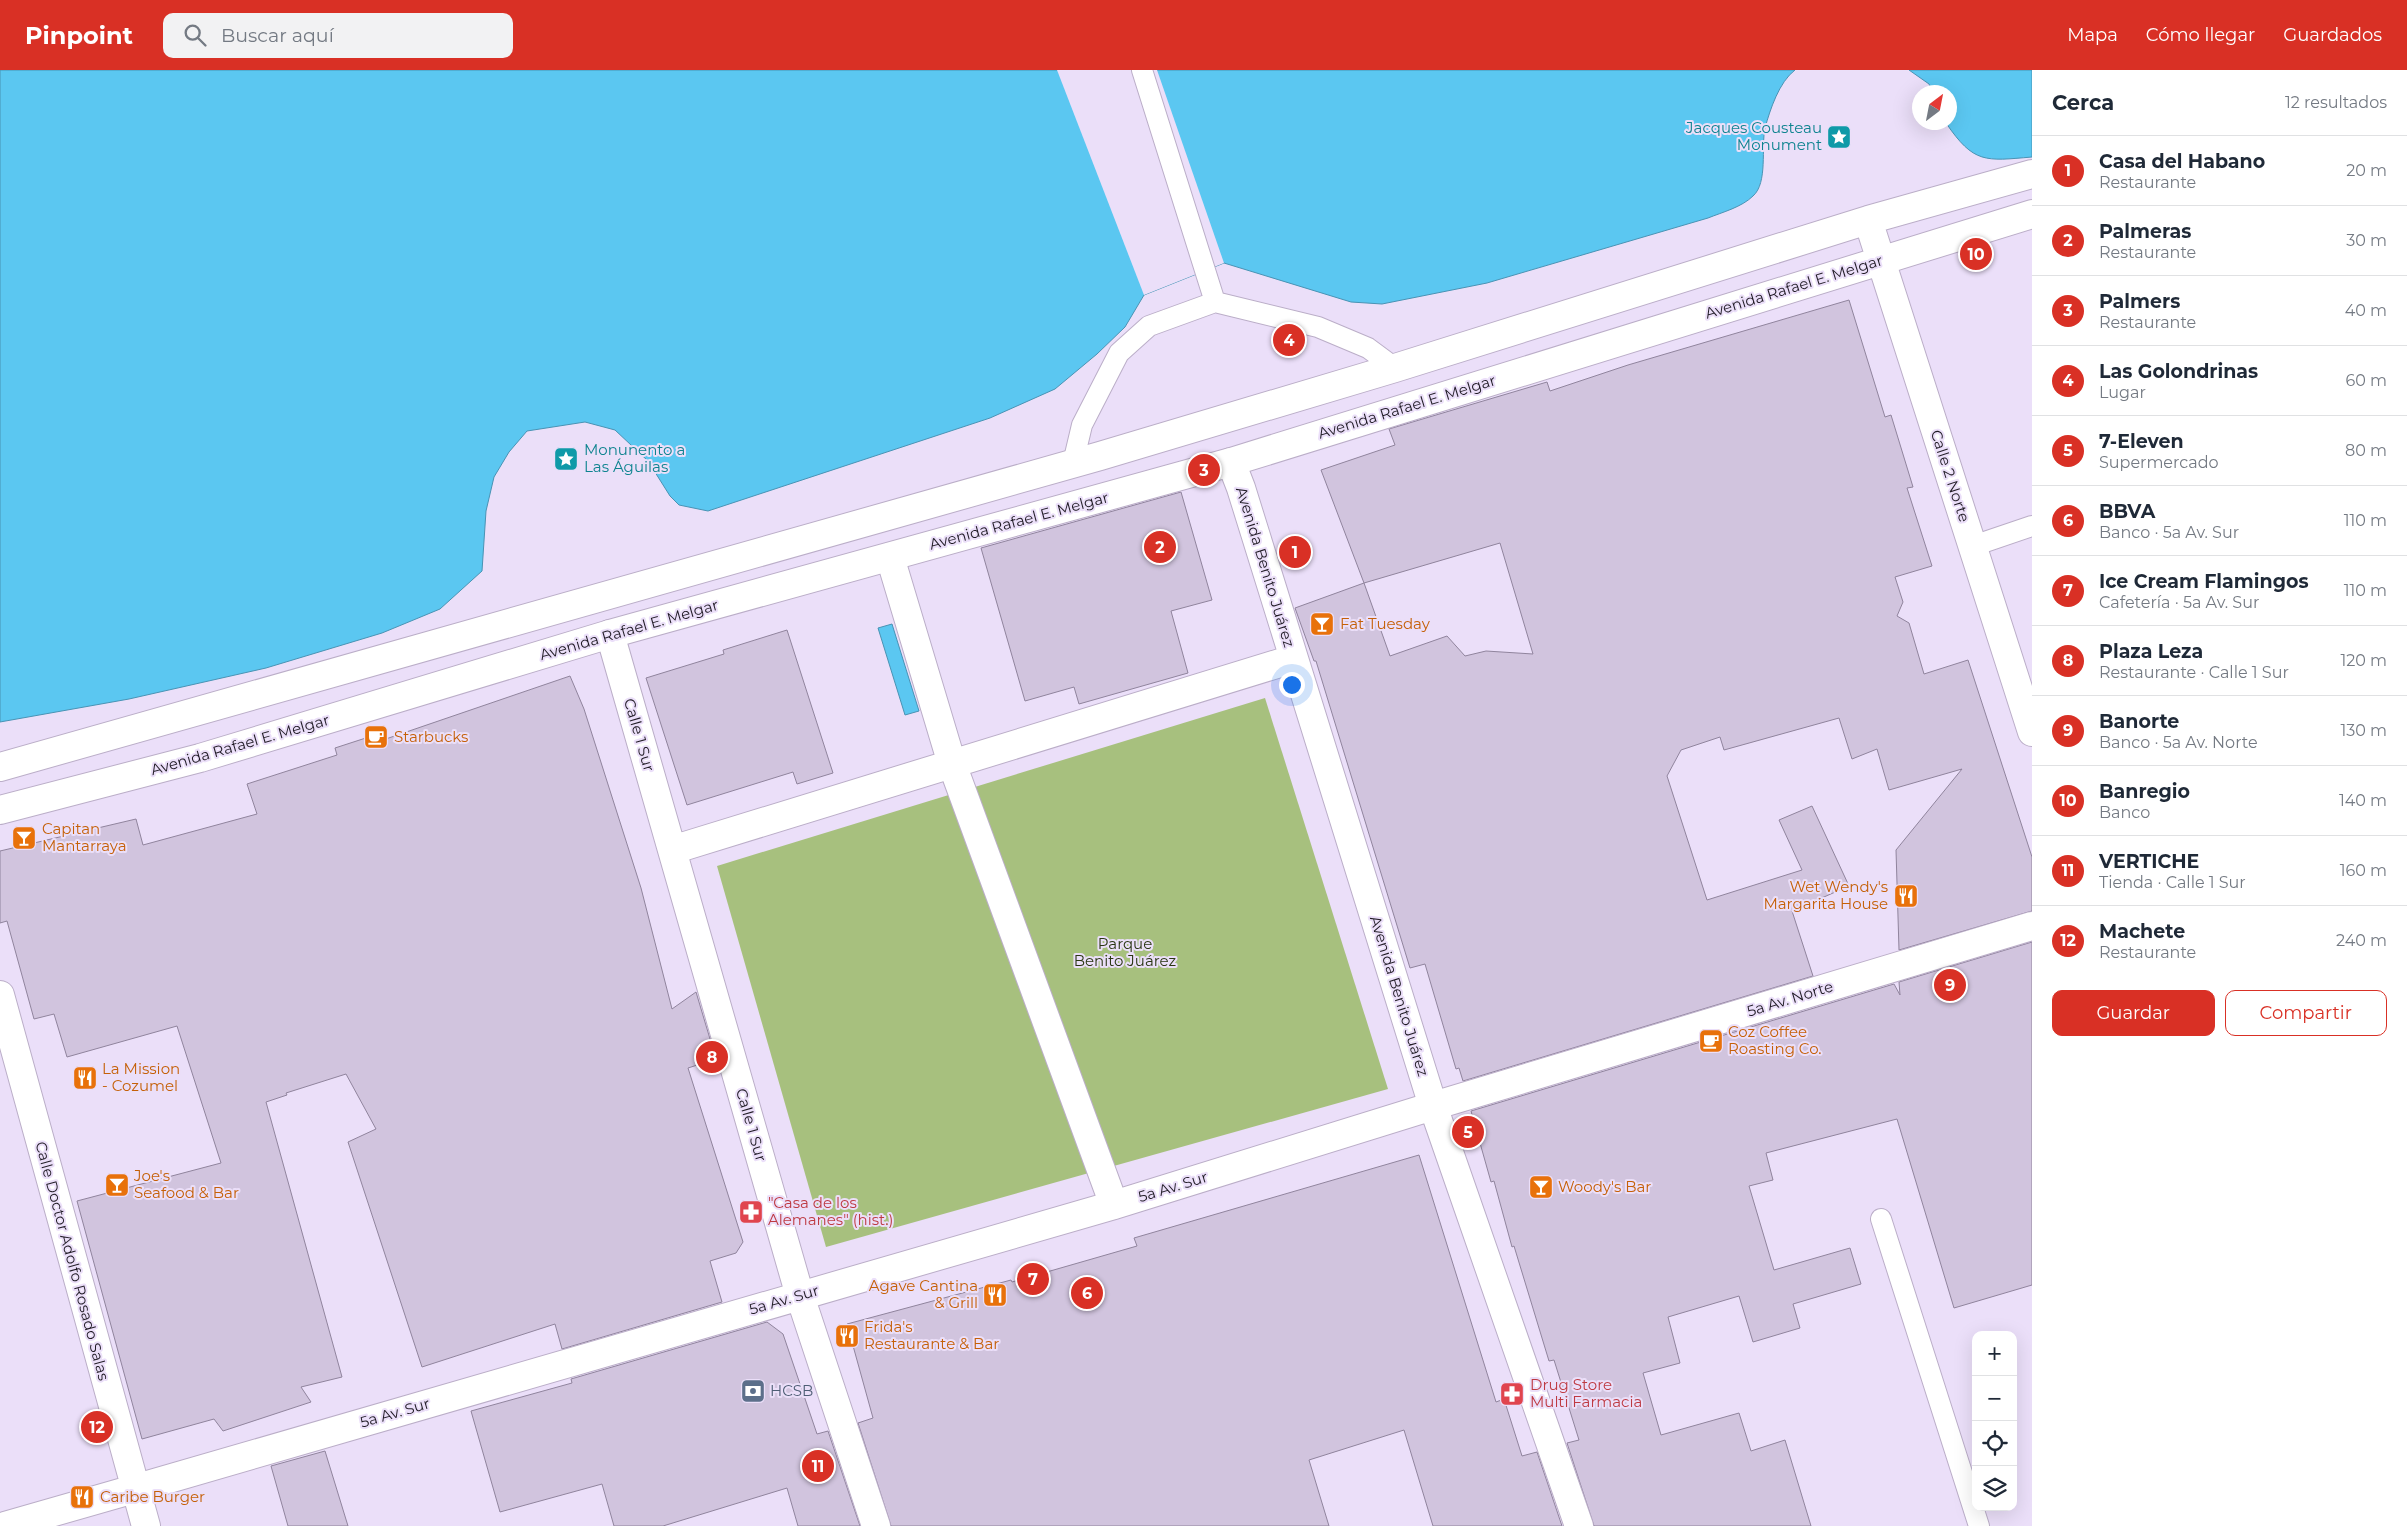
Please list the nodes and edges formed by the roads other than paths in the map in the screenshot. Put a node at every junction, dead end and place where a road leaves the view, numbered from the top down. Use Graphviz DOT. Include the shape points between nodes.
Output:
graph roads {
  1 [pos="1142,70"];
  2 [pos="2032,174"];
  3 [pos="2032,214"];
  4 [pos="1868,220"];
  5 [pos="1882,260"];
  6 [pos="1215,302"];
  7 [pos="1395,368"];
  8 [pos="1246,412"];
  9 [pos="1261,453"];
  10 [pos="1230,462"];
  11 [pos="1073,463"];
  12 [pos="2032,526"];
  13 [pos="1973,546"];
  14 [pos="890,557"];
  15 [pos="610,634"];
  16 [pos="1293,659"];
  17 [pos="2032,732"];
  18 [pos="952,764"];
  19 [pos="0,767"];
  20 [pos="0,810"];
  21 [pos="672,850"];
  22 [pos="2032,926"];
  23 [pos="0,995"];
  24 [pos="1433,1106"];
  25 [pos="1114,1205"];
  26 [pos="1881,1219"];
  27 [pos="800,1296"];
  28 [pos="134,1489"];
  29 [pos="5,1526"];
  30 [pos="146,1526"];
  31 [pos="876,1526"];
  32 [pos="1578,1526"];
  33 [pos="1979,1526"];
  1 -- 6 [label="lane"];
  2 -- 4 [label="street"];
  3 -- 5 [label="street, Avenida Rafael E. Melgar"];
  4 -- 5 [label="street, Calle 2 Norte"];
  4 -- 7 [label="street"];
  5 -- 9 [label="street, Avenida Rafael E. Melgar"];
  5 -- 13 [label="street, Calle 2 Norte"];
  6 -- 7 [label="lane" via="1318,327 1368,348"];
  6 -- 11 [label="lane" via="1148,326 1119,353 1082,425"];
  7 -- 8 [label="street"];
  8 -- 9 [label="street"];
  8 -- 11 [label="street"];
  9 -- 10 [label="street, Avenida Rafael E. Melgar"];
  10 -- 14 [label="street, Avenida Rafael E. Melgar"];
  10 -- 16 [label="street, Avenida Benito Juárez" via="1241,488"];
  11 -- 19 [label="street"];
  12 -- 13 [label="lane"];
  13 -- 17 [label="street, Calle 2 Norte"];
  14 -- 15 [label="street, Avenida Rafael E. Melgar"];
  14 -- 18 [label="street"];
  15 -- 20 [label="street, Avenida Rafael E. Melgar" via="200,758"];
  15 -- 21 [label="street, Calle 1 Sur"];
  16 -- 18 [label="street"];
  16 -- 24 [label="street, Avenida Benito Juárez"];
  18 -- 21 [label="street"];
  18 -- 25 [label="street"];
  21 -- 27 [label="street, Calle 1 Sur"];
  22 -- 24 [label="street, 5a Av. Norte"];
  23 -- 28 [label="street, Calle Doctor Adolfo Rosado Salas"];
  24 -- 25 [label="street, 5a Av. Sur"];
  24 -- 32 [label="street, Avenida Benito Juárez"];
  25 -- 27 [label="street, 5a Av. Sur"];
  26 -- 33 [label="lane"];
  27 -- 28 [label="street, 5a Av. Sur"];
  27 -- 31 [label="street, Calle 1 Sur"];
  28 -- 29 [label="street, 5a Av. Sur"];
  28 -- 30 [label="street, Calle Doctor Adolfo Rosado Salas"];
}
